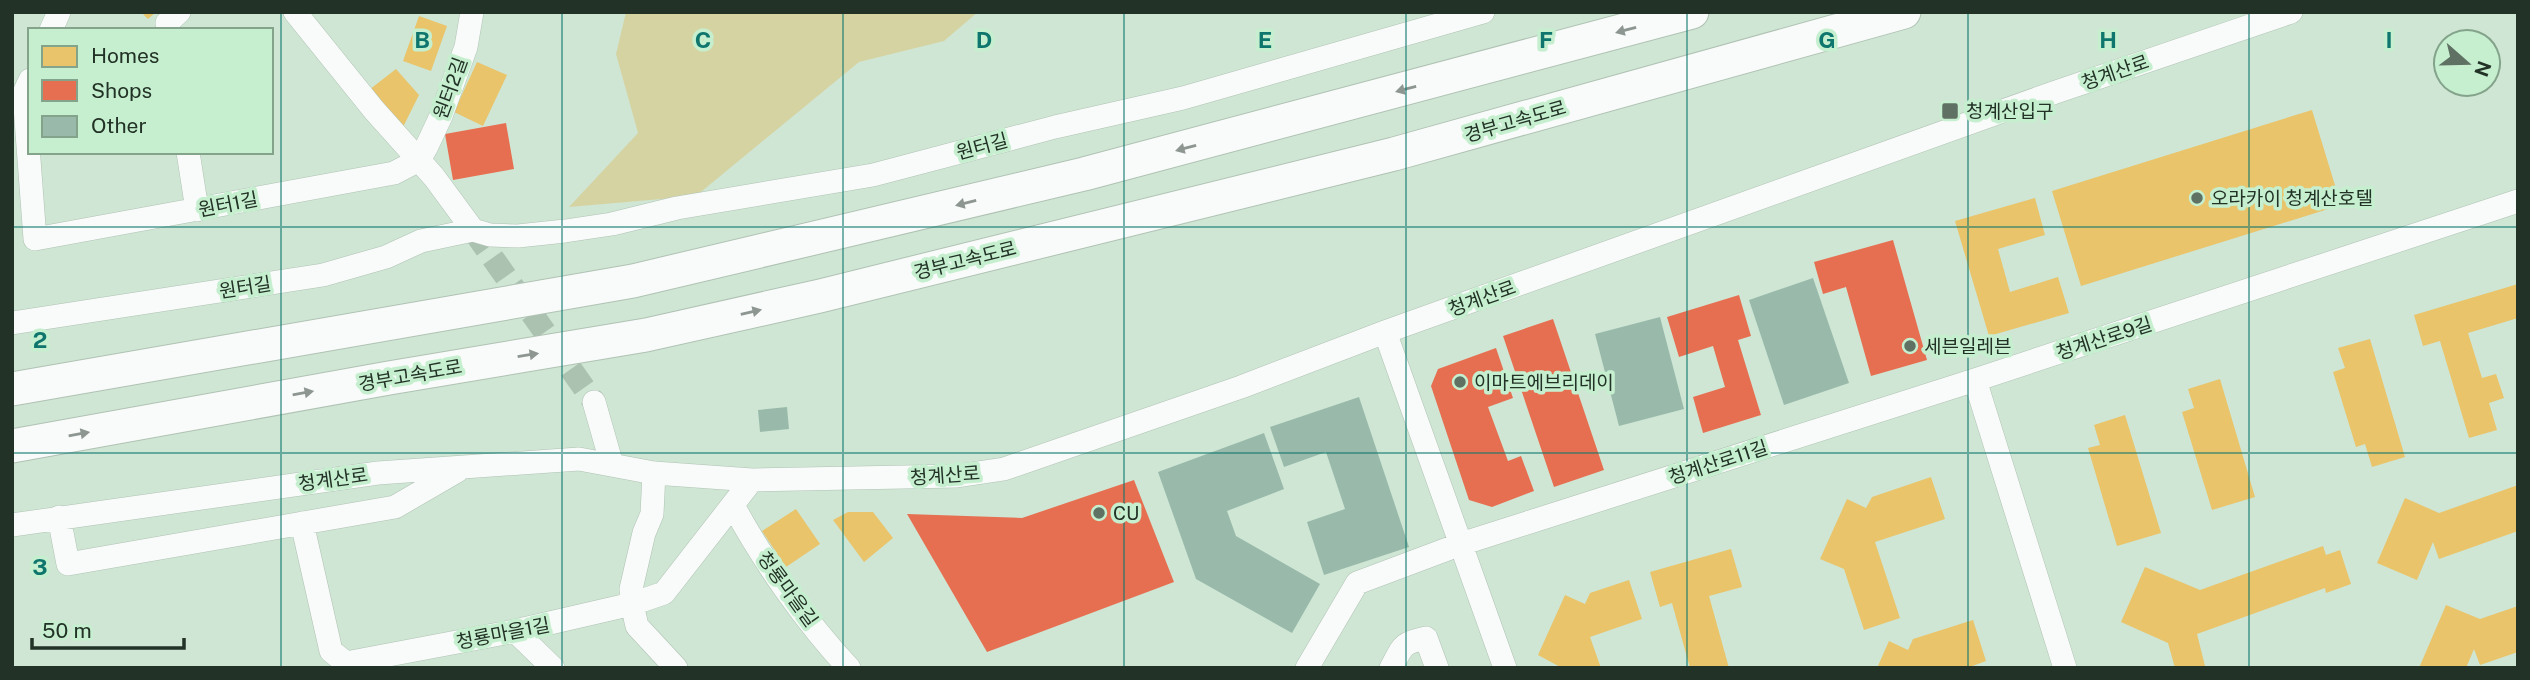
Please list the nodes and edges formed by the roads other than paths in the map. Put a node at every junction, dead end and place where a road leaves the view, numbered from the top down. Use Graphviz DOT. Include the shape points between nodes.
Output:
graph roads {
  1 [pos="59,12"];
  2 [pos="179,12"];
  3 [pos="295,12"];
  4 [pos="472,12"];
  5 [pos="1483,12"];
  6 [pos="1692,12"];
  7 [pos="1904,12"];
  8 [pos="2291,12"];
  9 [pos="52,28"];
  10 [pos="168,28"];
  11 [pos="28,84"];
  12 [pos="28,146"];
  13 [pos="29,154"];
  14 [pos="188,154"];
  15 [pos="419,160"];
  16 [pos="2518,201"];
  17 [pos="197,209"];
  18 [pos="473,230"];
  19 [pos="12,323"];
  20 [pos="1385,332"];
  21 [pos="1975,380"];
  22 [pos="12,389"];
  23 [pos="594,402"];
  24 [pos="12,446"];
  25 [pos="612,465"];
  26 [pos="462,468"];
  27 [pos="654,473"];
  28 [pos="752,480"];
  29 [pos="733,505"];
  30 [pos="59,517"];
  31 [pos="302,523"];
  32 [pos="12,525"];
  33 [pos="1461,544"];
  34 [pos="632,604"];
  35 [pos="516,631"];
  36 [pos="553,668"];
  37 [pos="676,668"];
  38 [pos="849,668"];
  39 [pos="1307,668"];
  40 [pos="1391,668"];
  41 [pos="1437,668"];
  42 [pos="1505,668"];
  43 [pos="2065,668"];
  1 -- 9 [label="street"];
  2 -- 10 [label="street"];
  3 -- 15 [label="street"];
  4 -- 15 [label="street, 원터2길" via="466,47"];
  5 -- 18 [label="street, 원터길" via="1183,98 873,175 565,231 518,236"];
  6 -- 22 [label="highway, one-way" via="1084,174 633,281"];
  24 -- 7 [label="highway, 경부고속도로, one-way" via="646,335 820,296 1394,155"];
  8 -- 20 [label="street, 청계산로"];
  11 -- 12 [label="street, 원터1길" via="24,93"];
  13 -- 17 [label="street, 원터1길" via="35,239"];
  14 -- 17 [label="street"];
  15 -- 17 [label="street, 원터1길" via="394,173"];
  15 -- 18 [label="street"];
  16 -- 21 [label="street, 청계산로9길"];
  18 -- 19 [label="street, 원터길" via="421,241 386,257 323,275"];
  20 -- 28 [label="street, 청계산로" via="1004,469 957,476"];
  20 -- 33 [label="street"];
  21 -- 33 [label="street, 청계산로11길"];
  21 -- 43 [label="street"];
  23 -- 25 [label="street"];
  25 -- 26 [label="street, 청계산로" via="579,459"];
  25 -- 27 [label="street, 청계산로"];
  26 -- 30 [label="street, 청계산로" via="378,473"];
  26 -- 31 [label="street" via="395,507"];
  27 -- 28 [label="street, 청계산로"];
  27 -- 34 [label="street" via="652,514 633,578"];
  28 -- 29 [label="street, 청룡마을1길"];
  29 -- 34 [label="street, 청룡마을1길" via="664,593"];
  29 -- 38 [label="street, 청룡마을길" via="792,595"];
  30 -- 31 [label="street" via="68,564"];
  30 -- 32 [label="street, 청계산로"];
  31 -- 35 [label="street, 청룡마을1길" via="331,651 346,663"];
  33 -- 39 [label="street, 청계산로11길" via="1357,583"];
  33 -- 42 [label="street"];
  34 -- 35 [label="street, 청룡마을1길"];
  34 -- 37 [label="street" via="637,626"];
  35 -- 36 [label="street"];
  40 -- 41 [label="street" via="1408,642 1426,638"];
}
